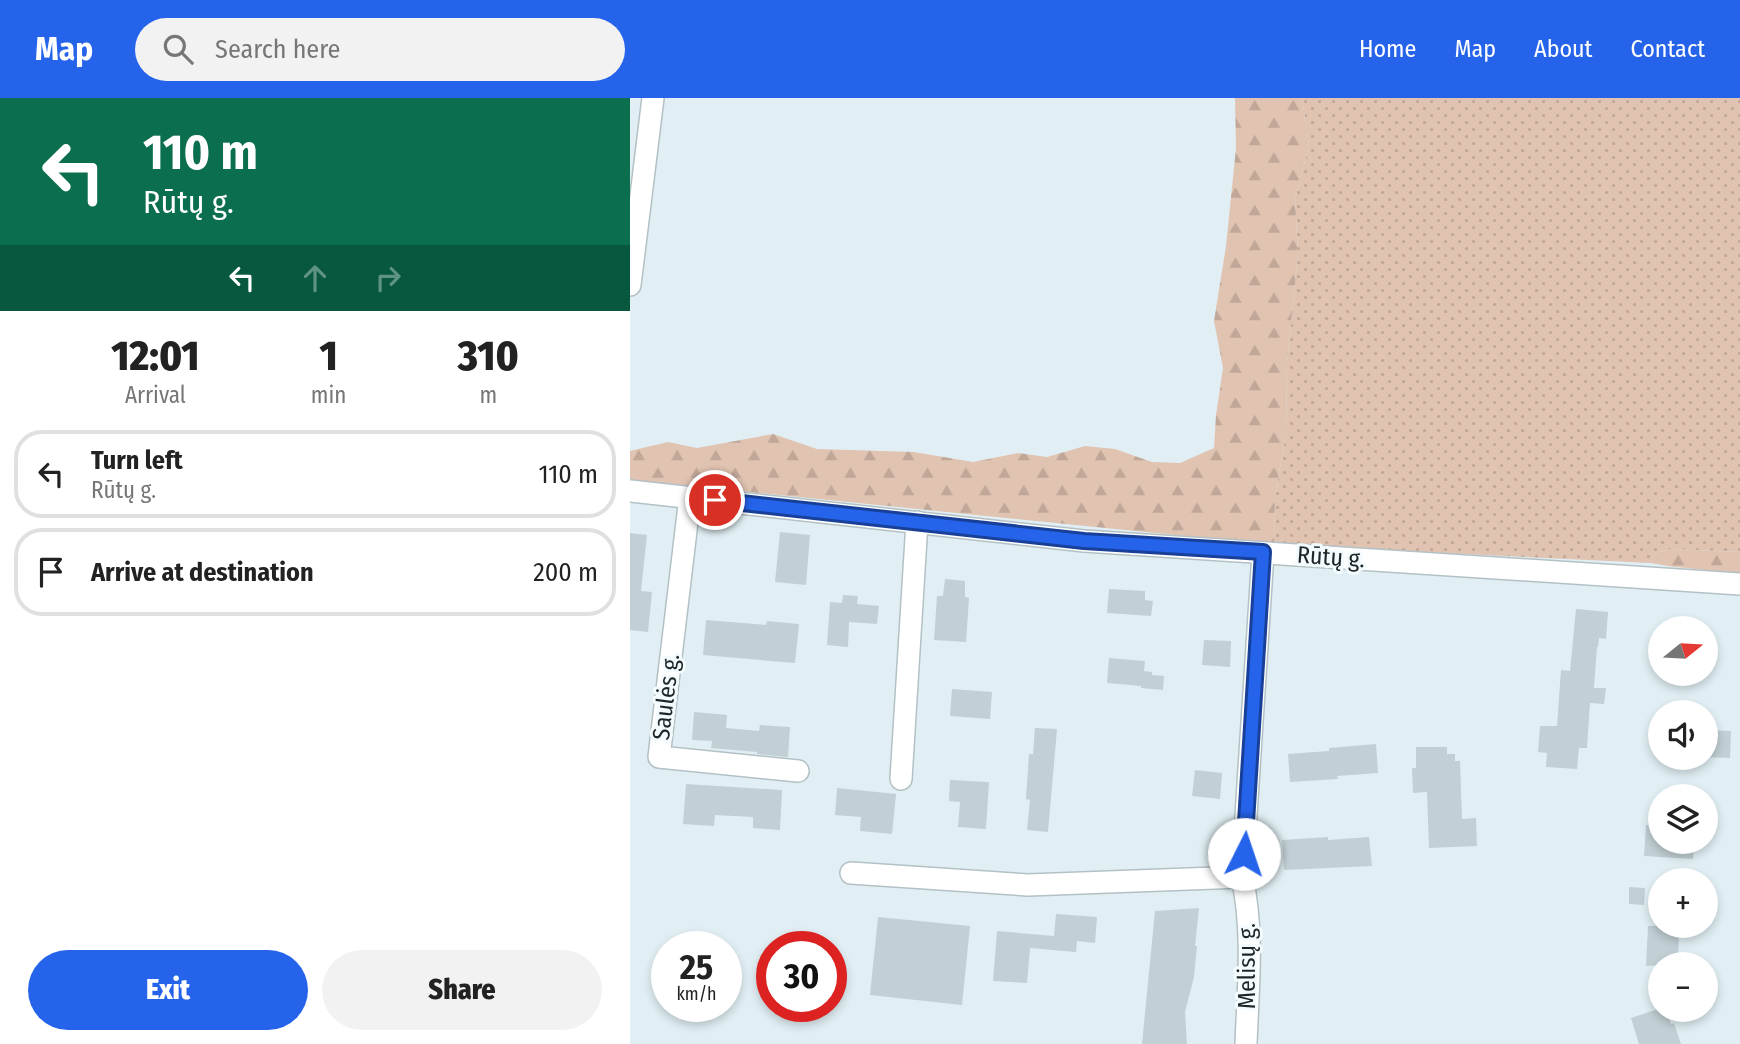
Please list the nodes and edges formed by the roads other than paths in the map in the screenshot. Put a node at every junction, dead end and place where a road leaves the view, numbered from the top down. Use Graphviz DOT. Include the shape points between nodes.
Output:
graph roads {
  1 [pos="653,98"];
  2 [pos="630,285"];
  3 [pos="630,491"];
  4 [pos="690,497"];
  5 [pos="916,522"];
  6 [pos="1263,552"];
  7 [pos="1740,583"];
  8 [pos="798,771"];
  9 [pos="901,779"];
  10 [pos="851,873"];
  11 [pos="1242,877"];
  12 [pos="1246,1044"];
  1 -- 2 [label="street"];
  3 -- 4 [label="street, Rūtų g."];
  4 -- 5 [label="street, Rūtų g."];
  4 -- 8 [label="street, Saulės g." via="659,757"];
  5 -- 6 [label="street, Rūtų g." via="1084,541"];
  5 -- 9 [label="street"];
  6 -- 7 [label="street, Rūtų g."];
  6 -- 11 [label="street, Melisų g."];
  10 -- 11 [label="street" via="1028,885"];
  11 -- 12 [label="street, Melisų g." via="1249,964"];
}
